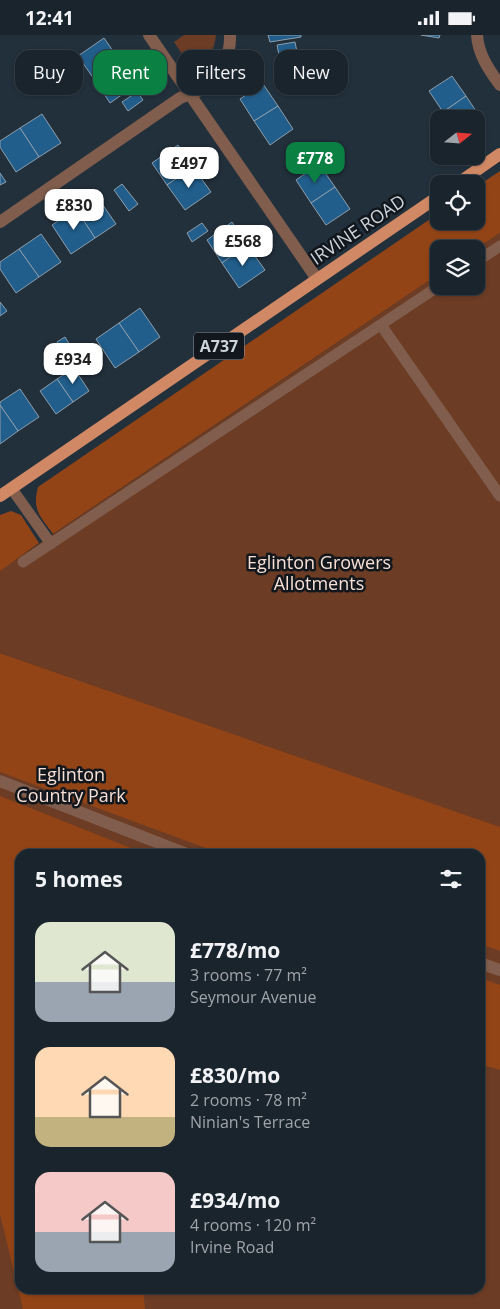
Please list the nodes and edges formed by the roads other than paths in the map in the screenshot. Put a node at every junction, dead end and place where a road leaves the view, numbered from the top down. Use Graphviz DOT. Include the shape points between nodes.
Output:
graph roads {
  1 [pos="149,35"];
  2 [pos="230,35"];
  3 [pos="477,35"];
  4 [pos="228,50"];
  5 [pos="177,75"];
  6 [pos="500,85"];
  7 [pos="188,95"];
  8 [pos="191,95"];
  9 [pos="500,154"];
  10 [pos="470,175"];
  11 [pos="430,202"];
  12 [pos="0,222"];
  13 [pos="500,246"];
  14 [pos="485,256"];
  15 [pos="318,279"];
  16 [pos="430,292"];
  17 [pos="381,325"];
  18 [pos="12,489"];
  19 [pos="500,496"];
  20 [pos="0,497"];
  21 [pos="51,544"];
  22 [pos="23,562"];
  23 [pos="0,781"];
  24 [pos="174,849"];
  25 [pos="485,964"];
  26 [pos="500,969"];
  1 -- 5 [label="street"];
  2 -- 4 [label="street"];
  3 -- 6 [label="street" via="488,68"];
  7 -- 12 [label="street"];
  8 -- 15 [label="street"];
  9 -- 10 [label="main road"];
  11 -- 15 [label="main road, IRVINE ROAD / A737"];
  13 -- 14 [label="lane"];
  15 -- 18 [label="main road, IRVINE ROAD / A737"];
  16 -- 17 [label="lane"];
  17 -- 19 [label="lane"];
  17 -- 21 [label="lane"];
  18 -- 20 [label="main road, IRVINE ROAD / A737"];
  18 -- 21 [label="lane"];
  21 -- 22 [label="lane"];
  23 -- 24 [label="street"];
  25 -- 26 [label="street"];
}
